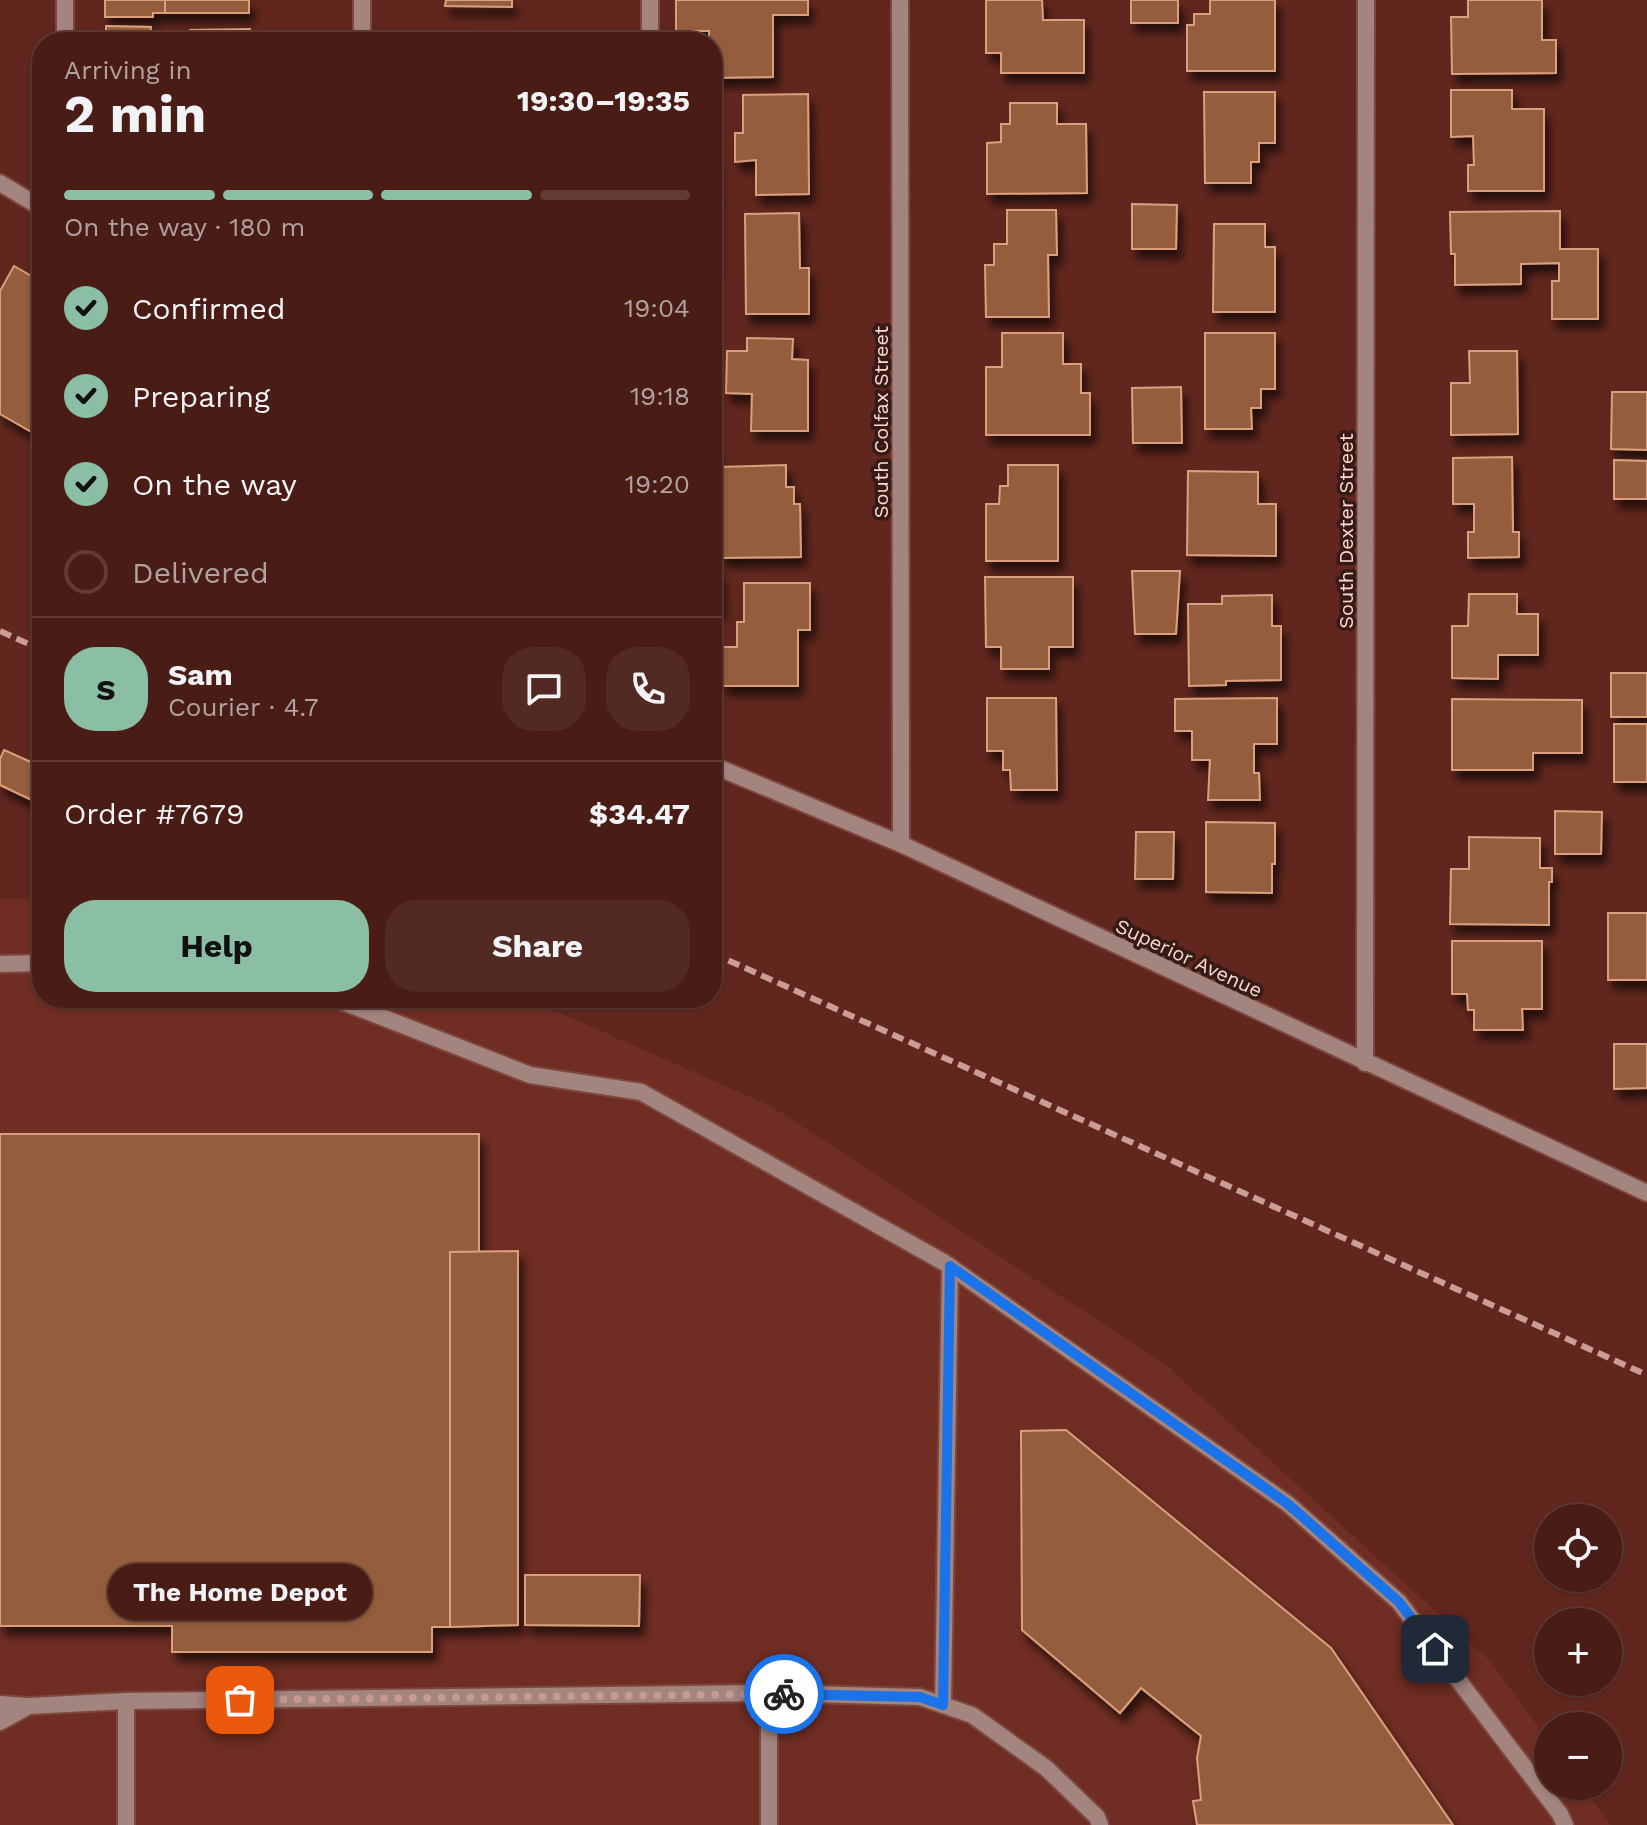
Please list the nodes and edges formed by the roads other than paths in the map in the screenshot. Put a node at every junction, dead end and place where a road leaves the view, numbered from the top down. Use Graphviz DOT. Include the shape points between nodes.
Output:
graph roads {
  1 [pos="65,0"];
  2 [pos="362,0"];
  3 [pos="650,0"];
  4 [pos="900,0"];
  5 [pos="1366,0"];
  6 [pos="65,32"];
  7 [pos="362,32"];
  8 [pos="650,32"];
  9 [pos="0,183"];
  10 [pos="32,202"];
  11 [pos="722,769"];
  12 [pos="901,844"];
  13 [pos="32,963"];
  14 [pos="0,964"];
  15 [pos="359,1008"];
  16 [pos="1365,1063"];
  17 [pos="1647,1193"];
  18 [pos="950,1266"];
  19 [pos="769,1693"];
  20 [pos="126,1701"];
  21 [pos="0,1704"];
  22 [pos="943,1705"];
  23 [pos="29,1706"];
  24 [pos="0,1722"];
  25 [pos="126,1825"];
  26 [pos="769,1825"];
  27 [pos="1100,1825"];
  28 [pos="1565,1825"];
  1 -- 6 [label="street"];
  2 -- 7 [label="street"];
  3 -- 8 [label="street"];
  4 -- 12 [label="street, South Colfax Street"];
  5 -- 16 [label="street, South Dexter Street"];
  9 -- 10 [label="street"];
  11 -- 12 [label="street, Superior Avenue"];
  12 -- 16 [label="street, Superior Avenue"];
  13 -- 14 [label="street"];
  15 -- 18 [label="street" via="530,1075 641,1092"];
  16 -- 17 [label="street, Superior Avenue"];
  18 -- 22 [label="street"];
  18 -- 28 [label="street" via="1288,1504 1399,1602"];
  19 -- 20 [label="street"];
  19 -- 22 [label="street" via="920,1697"];
  19 -- 26 [label="street"];
  20 -- 23 [label="street"];
  20 -- 25 [label="street"];
  21 -- 23 [label="street"];
  22 -- 27 [label="street" via="972,1715 1046,1768"];
  23 -- 24 [label="street"];
}
